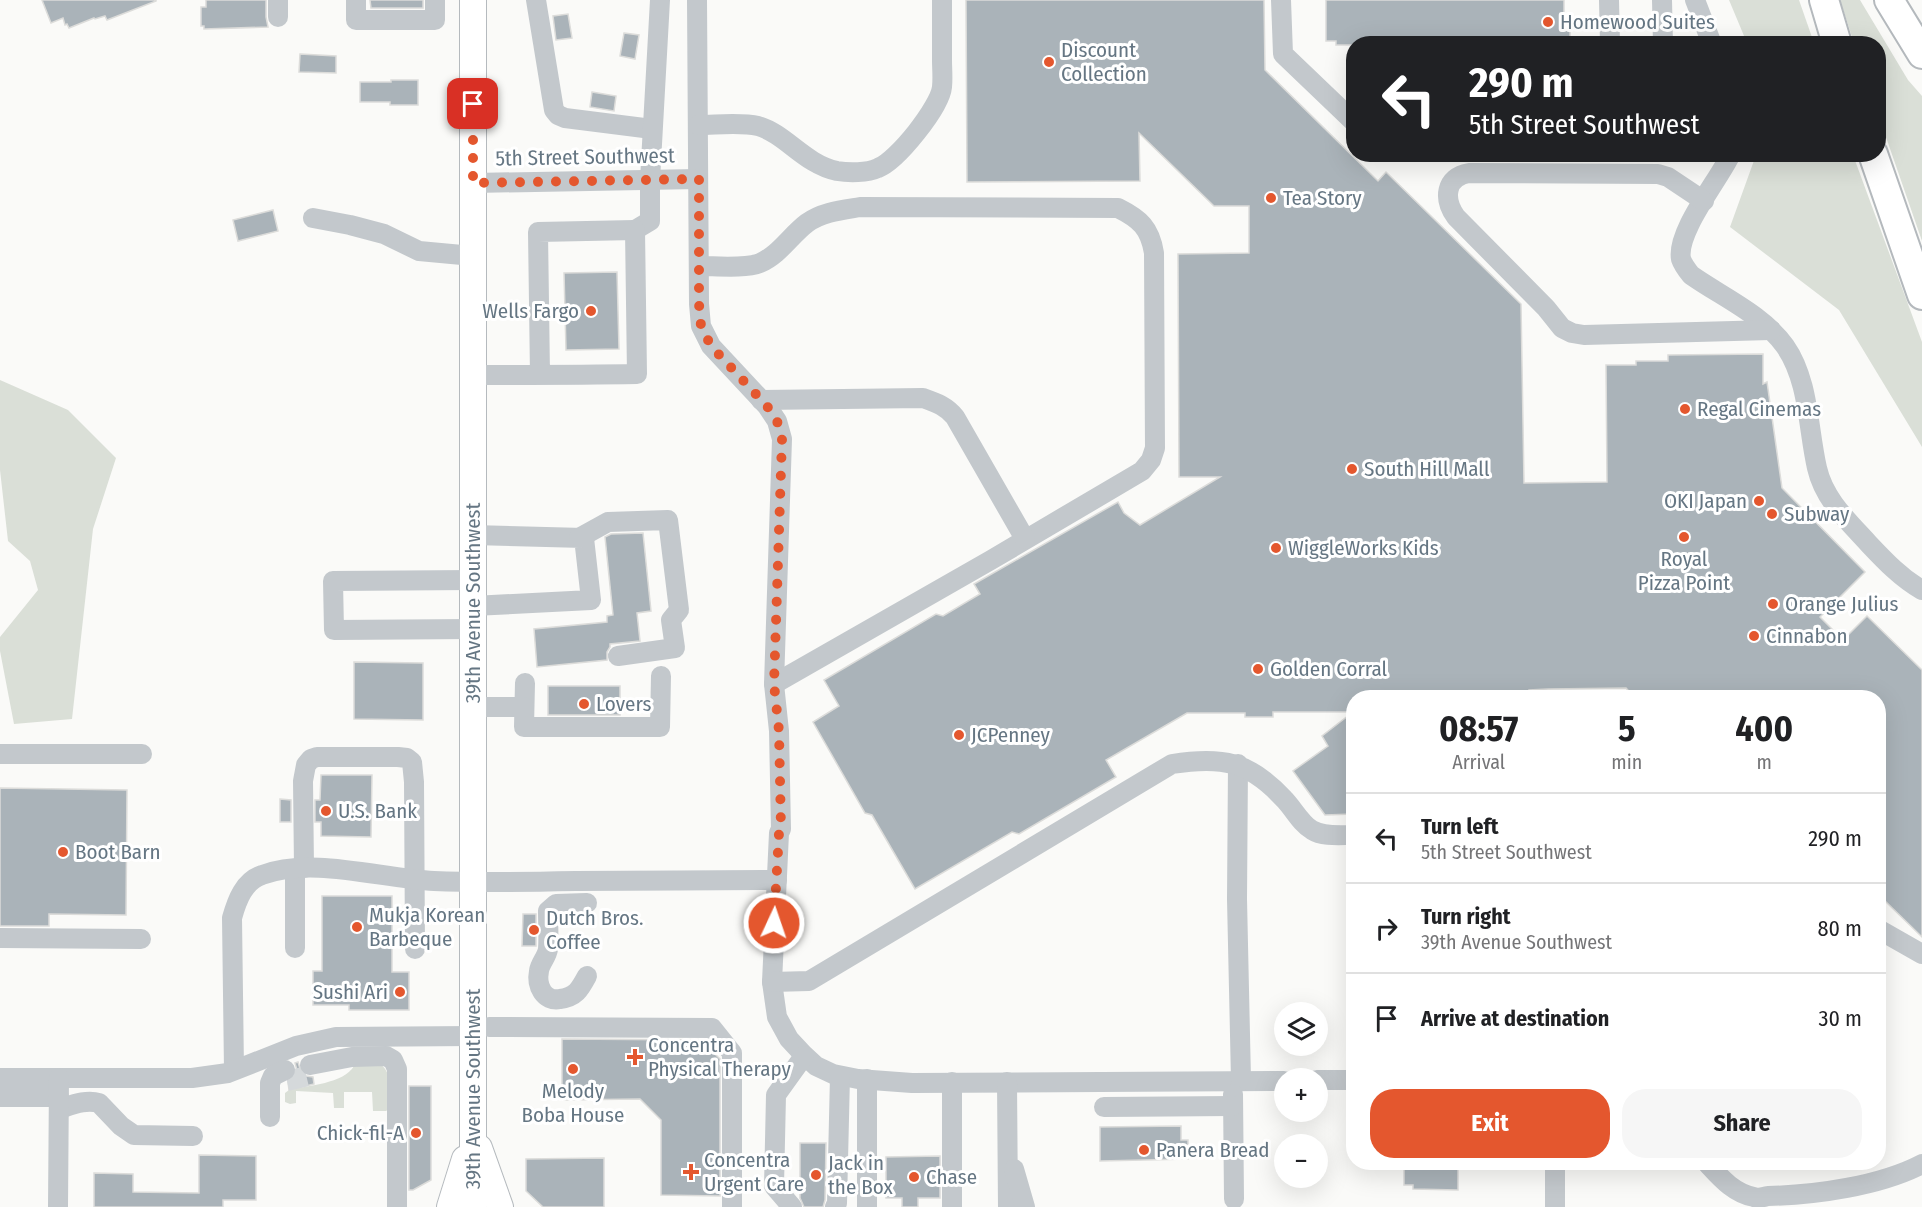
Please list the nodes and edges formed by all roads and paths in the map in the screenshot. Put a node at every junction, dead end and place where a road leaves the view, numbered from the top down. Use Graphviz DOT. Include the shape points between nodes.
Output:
graph roads {
  1 [pos="356,0"];
  2 [pos="435,0"];
  3 [pos="473,0"];
  4 [pos="536,0"];
  5 [pos="660,0"];
  6 [pos="698,0"];
  7 [pos="942,0"];
  8 [pos="1281,0"];
  9 [pos="1609,0"];
  10 [pos="1662,0"];
  11 [pos="1695,0"];
  12 [pos="1824,0"];
  13 [pos="1889,0"];
  14 [pos="1610,36"];
  15 [pos="1663,36"];
  16 [pos="1709,36"];
  17 [pos="1835,36"];
  18 [pos="1922,54"];
  19 [pos="1346,114"];
  20 [pos="698,125"];
  21 [pos="652,129"];
  22 [pos="1726,162"];
  23 [pos="1876,162"];
  24 [pos="699,179"];
  25 [pos="650,180"];
  26 [pos="473,183"];
  27 [pos="1704,201"];
  28 [pos="312,218"];
  29 [pos="634,230"];
  30 [pos="473,256"];
  31 [pos="699,266"];
  32 [pos="1922,296"];
  33 [pos="1771,330"];
  34 [pos="473,375"];
  35 [pos="540,375"];
  36 [pos="761,400"];
  37 [pos="473,535"];
  38 [pos="579,538"];
  39 [pos="1025,539"];
  40 [pos="473,580"];
  41 [pos="1922,590"];
  42 [pos="473,618"];
  43 [pos="618,656"];
  44 [pos="662,676"];
  45 [pos="525,683"];
  46 [pos="774,684"];
  47 [pos="473,707"];
  48 [pos="524,707"];
  49 [pos="0,754"];
  50 [pos="142,754"];
  51 [pos="1238,764"];
  52 [pos="1346,835"];
  53 [pos="299,868"];
  54 [pos="415,879"];
  55 [pos="777,880"];
  56 [pos="473,882"];
  57 [pos="587,903"];
  58 [pos="1886,934"];
  59 [pos="0,938"];
  60 [pos="141,939"];
  61 [pos="295,948"];
  62 [pos="415,950"];
  63 [pos="1922,954"];
  64 [pos="588,976"];
  65 [pos="772,982"];
  66 [pos="481,1032"];
  67 [pos="804,1056"];
  68 [pos="234,1070"];
  69 [pos="311,1070"];
  70 [pos="286,1075"];
  71 [pos="840,1076"];
  72 [pos="0,1077"];
  73 [pos="867,1079"];
  74 [pos="1328,1080"];
  75 [pos="1346,1080"];
  76 [pos="1237,1081"];
  77 [pos="1274,1081"];
  78 [pos="952,1082"];
  79 [pos="1008,1082"];
  80 [pos="59,1095"];
  81 [pos="4,1097"];
  82 [pos="1233,1106"];
  83 [pos="1104,1107"];
  84 [pos="275,1117"];
  85 [pos="473,1133"];
  86 [pos="193,1136"];
  87 [pos="1008,1146"];
  88 [pos="1922,1164"];
  89 [pos="1555,1170"];
  90 [pos="1714,1170"];
  91 [pos="1234,1199"];
  92 [pos="58,1207"];
  93 [pos="398,1207"];
  94 [pos="450,1207"];
  95 [pos="473,1207"];
  96 [pos="500,1207"];
  97 [pos="732,1207"];
  98 [pos="792,1207"];
  99 [pos="835,1207"];
  100 [pos="867,1207"];
  101 [pos="952,1207"];
  102 [pos="1008,1207"];
  103 [pos="1025,1207"];
  104 [pos="1555,1207"];
  1 -- 2 [label="street" via="356,20 435,20"];
  3 -- 26 [label="main road, 39th Avenue Southwest"];
  4 -- 21 [label="street" via="558,115"];
  5 -- 21 [label="street"];
  6 -- 20 [label="street"];
  7 -- 20 [label="street" via="942,88 937,103 929,117 880,168 851,172 821,166 758,126"];
  8 -- 19 [label="street" via="1283,54"];
  9 -- 14 [label="street"];
  10 -- 15 [label="street"];
  11 -- 16 [label="street"];
  12 -- 17 [label="highway"];
  13 -- 18 [label="highway"];
  20 -- 24 [label="street"];
  21 -- 25 [label="street"];
  22 -- 27 [label="street"];
  23 -- 32 [label="highway"];
  24 -- 25 [label="street, 5th Street Southwest"];
  24 -- 31 [label="street"];
  25 -- 26 [label="street, 5th Street Southwest"];
  25 -- 29 [label="street" via="650,221"];
  26 -- 30 [label="main road, 39th Avenue Southwest"];
  27 -- 33 [label="street" via="1686,229 1681,258 1684,266 1691,275"];
  27 -- 33 [label="street" via="1658,174 1469,172 1452,181 1448,193 1456,217 1562,328 1572,333"];
  28 -- 30 [label="street" via="384,234 419,251"];
  29 -- 35 [label="street" via="538,232"];
  29 -- 35 [label="street" via="637,374"];
  30 -- 34 [label="main road, 39th Avenue Southwest"];
  31 -- 36 [label="street" via="701,326 711,346"];
  31 -- 39 [label="street" via="761,262 808,222 860,207 1100,206 1118,207 1135,216 1147,229 1154,253 1155,448 1151,460 1142,471"];
  33 -- 41 [label="street" via="1786,347 1798,373 1824,488 1838,511 1884,560"];
  34 -- 35 [label="street"];
  34 -- 37 [label="main road, 39th Avenue Southwest"];
  36 -- 39 [label="street" via="923,398 940,404 955,417"];
  36 -- 46 [label="street" via="777,421 782,439"];
  37 -- 38 [label="street"];
  37 -- 40 [label="main road, 39th Avenue Southwest"];
  38 -- 42 [label="street" via="584,538 591,600"];
  38 -- 43 [label="street" via="608,522 668,520 679,610 671,620 675,648"];
  39 -- 46 [label="street"];
  40 -- 42 [label="main road, 39th Avenue Southwest"];
  40 -- 42 [label="street" via="333,581 333,630"];
  42 -- 47 [label="main road, 39th Avenue Southwest"];
  44 -- 48 [label="street" via="660,727 524,727"];
  45 -- 48 [label="street"];
  46 -- 55 [label="street" via="781,796"];
  47 -- 48 [label="street"];
  47 -- 56 [label="main road, 39th Avenue Southwest"];
  49 -- 50 [label="street"];
  51 -- 52 [label="street" via="1269,784 1312,831"];
  51 -- 65 [label="street" via="1202,759 1172,764 809,981"];
  51 -- 76 [label="street"];
  53 -- 54 [label="street" via="353,870"];
  53 -- 54 [label="street" via="303,781 311,759 398,757 412,762"];
  53 -- 61 [label="street"];
  53 -- 68 [label="street" via="260,875 236,902 232,918"];
  54 -- 56 [label="street"];
  54 -- 62 [label="street"];
  55 -- 56 [label="street"];
  55 -- 65 [label="street"];
  56 -- 66 [label="main road, 39th Avenue Southwest"];
  57 -- 64 [label="street" via="555,904 548,910 548,952 539,969 540,986 548,998 563,999 576,994"];
  58 -- 63 [label="street"];
  59 -- 60 [label="street"];
  65 -- 67 [label="street" via="777,1017"];
  66 -- 68 [label="street" via="336,1036 296,1046"];
  66 -- 85 [label="main road, 39th Avenue Southwest"];
  66 -- 97 [label="street" via="537,1028 712,1028 732,1053"];
  67 -- 71 [label="street"];
  67 -- 98 [label="street" via="776,1095 774,1186"];
  68 -- 80 [label="street" via="210,1077"];
  69 -- 93 [label="street" via="352,1057 386,1056 393,1060 398,1069"];
  70 -- 84 [label="street"];
  71 -- 73 [label="street"];
  71 -- 99 [label="street"];
  72 -- 80 [label="street"];
  73 -- 78 [label="street"];
  73 -- 100 [label="street"];
  74 -- 75 [label="street"];
  76 -- 77 [label="street"];
  76 -- 79 [label="street"];
  76 -- 82 [label="street"];
  78 -- 79 [label="street"];
  78 -- 101 [label="street"];
  79 -- 87 [label="street"];
  80 -- 81 [label="street"];
  80 -- 86 [label="street" via="81,1102 99,1102 134,1135"];
  80 -- 92 [label="street"];
  82 -- 83 [label="street"];
  82 -- 91 [label="street"];
  85 -- 94 [label="main road"];
  85 -- 95 [label="main road, 39th Avenue Southwest"];
  85 -- 96 [label="main road"];
  87 -- 102 [label="street"];
  87 -- 103 [label="street"];
  88 -- 90 [label="street" via="1873,1183 1757,1198 1732,1188"];
  89 -- 104 [label="street"];
}
